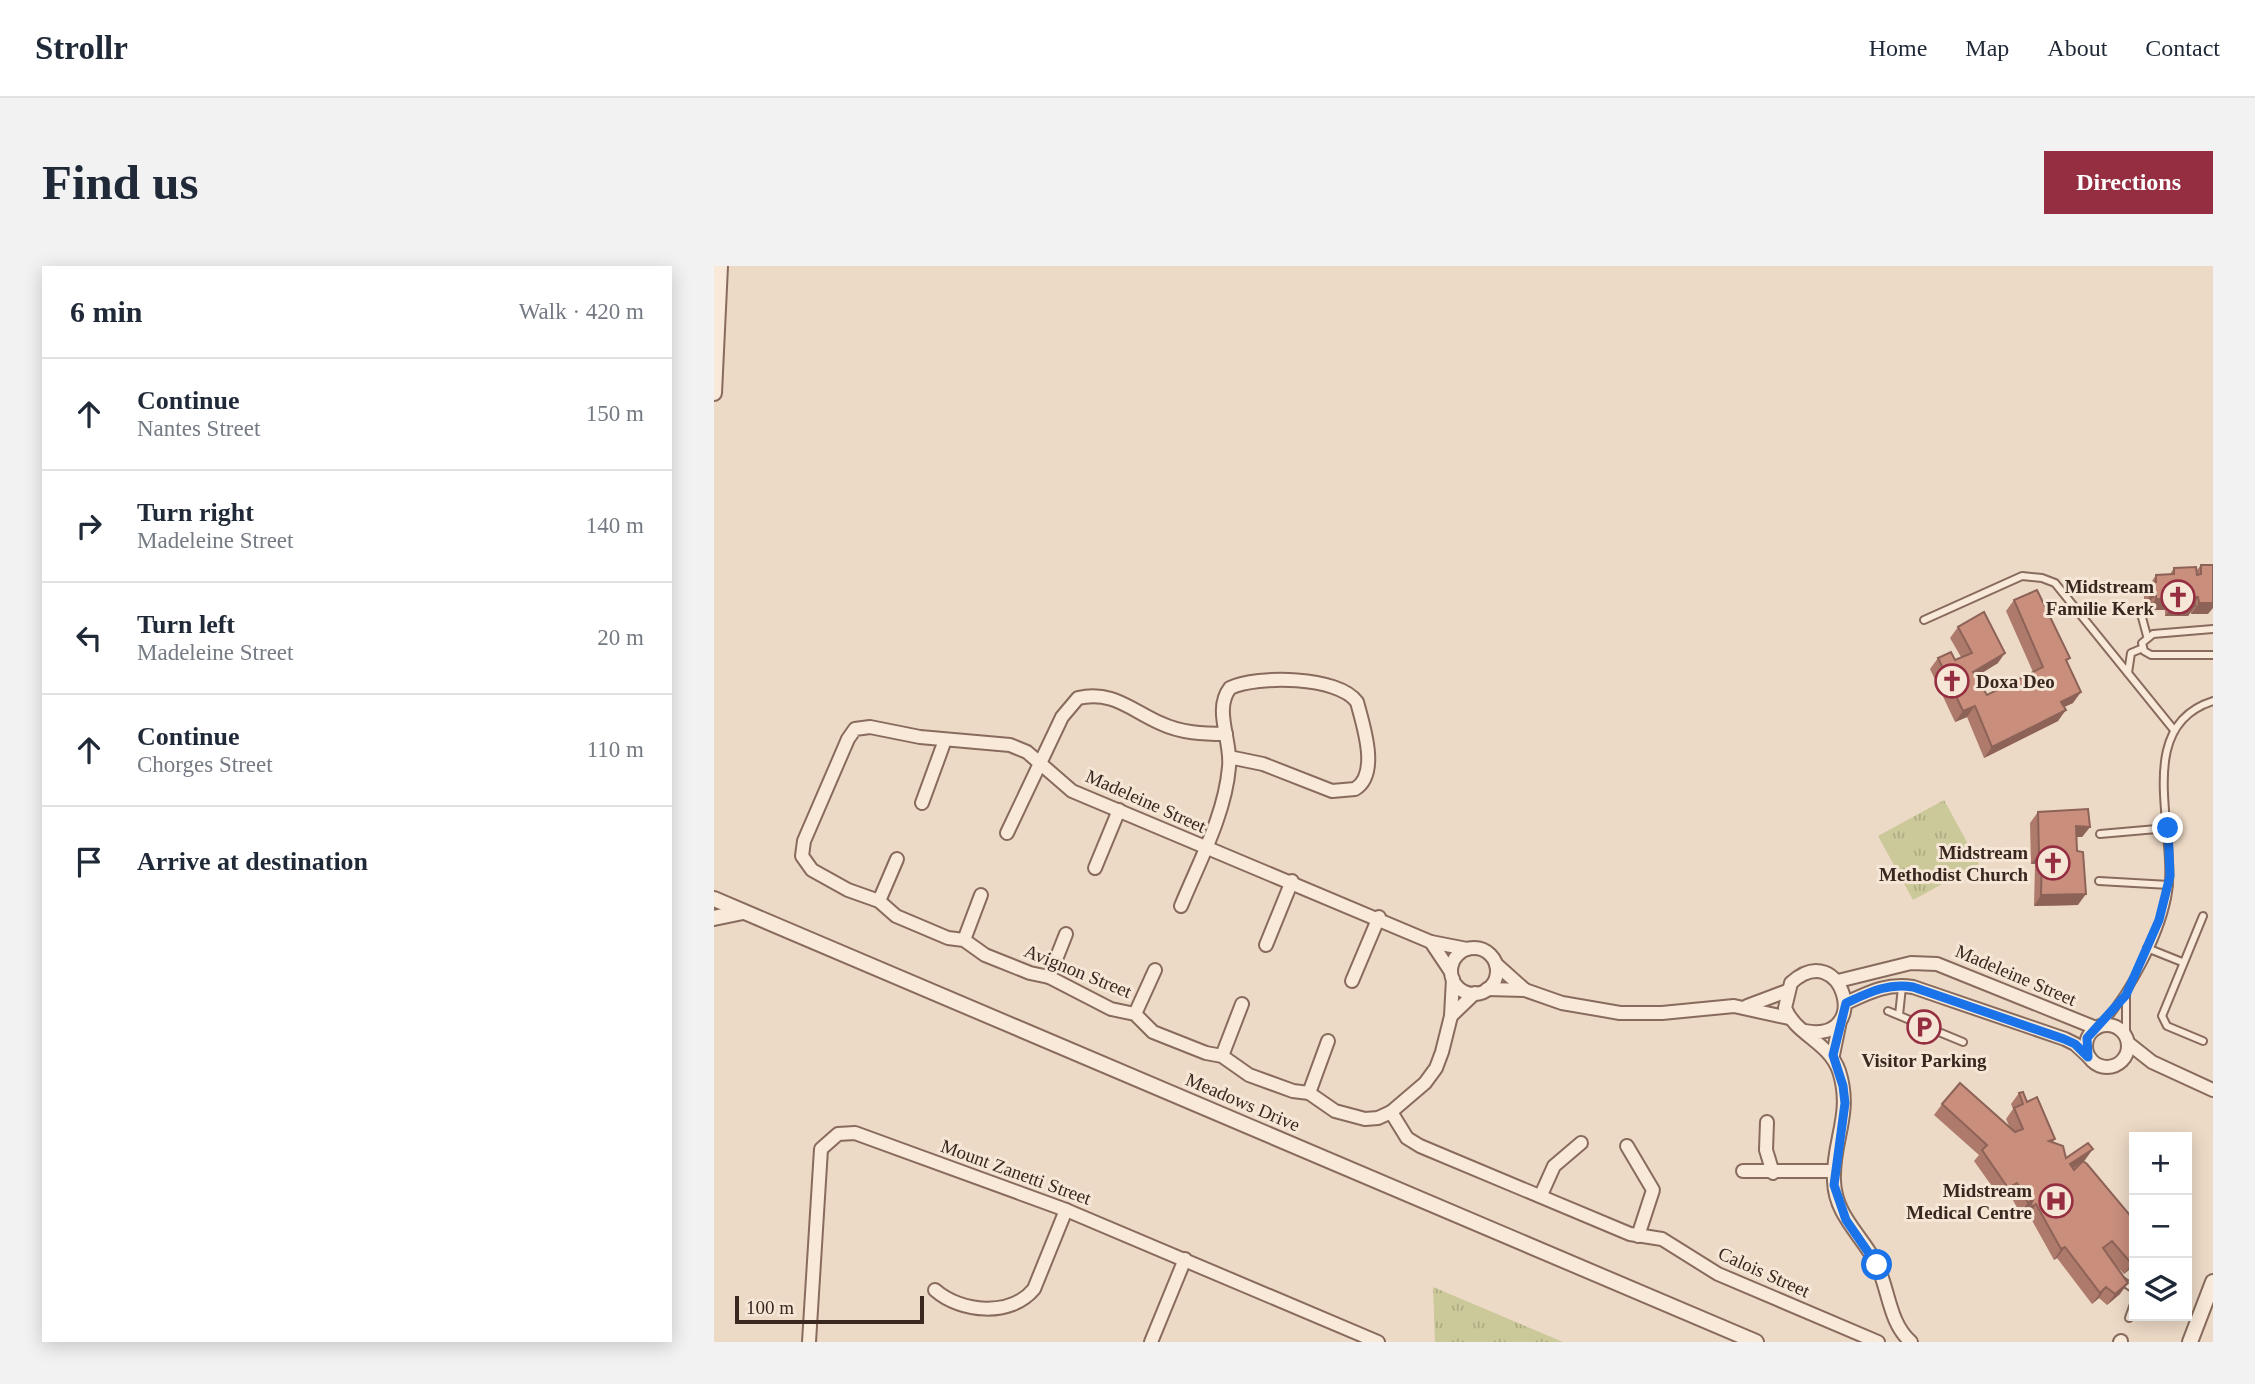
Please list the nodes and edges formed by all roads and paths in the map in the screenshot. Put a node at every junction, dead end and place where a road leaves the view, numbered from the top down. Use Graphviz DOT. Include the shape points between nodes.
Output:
graph roads {
  1 [pos="720,266"];
  2 [pos="714,393"];
  3 [pos="2140,610"];
  4 [pos="1924,620"];
  5 [pos="2213,629"];
  6 [pos="2147,636"];
  7 [pos="2143,648"];
  8 [pos="2213,655"];
  9 [pos="2127,673"];
  10 [pos="2213,701"];
  11 [pos="2174,730"];
  12 [pos="1226,733"];
  13 [pos="848,739"];
  14 [pos="945,740"];
  15 [pos="1230,757"];
  16 [pos="1041,763"];
  17 [pos="922,803"];
  18 [pos="1119,810"];
  19 [pos="2168,828"];
  20 [pos="1007,833"];
  21 [pos="2100,834"];
  22 [pos="1205,848"];
  23 [pos="897,859"];
  24 [pos="1095,868"];
  25 [pos="1292,881"];
  26 [pos="2099,881"];
  27 [pos="2169,885"];
  28 [pos="981,895"];
  29 [pos="714,899"];
  30 [pos="879,901"];
  31 [pos="1181,906"];
  32 [pos="744,911"];
  33 [pos="2203,916"];
  34 [pos="714,918"];
  35 [pos="1380,918"];
  36 [pos="1066,934"];
  37 [pos="964,940"];
  38 [pos="1431,942"];
  39 [pos="1266,946"];
  40 [pos="2147,948"];
  41 [pos="1467,949"];
  42 [pos="2182,962"];
  43 [pos="1496,964"];
  44 [pos="1155,970"];
  45 [pos="1452,975"];
  46 [pos="1049,977"];
  47 [pos="1352,981"];
  48 [pos="1838,981"];
  49 [pos="1903,985"];
  50 [pos="1525,990"];
  51 [pos="1481,991"];
  52 [pos="1787,991"];
  53 [pos="2126,995"];
  54 [pos="1846,1003"];
  55 [pos="1242,1004"];
  56 [pos="1746,1006"];
  57 [pos="1888,1011"];
  58 [pos="1135,1014"];
  59 [pos="1899,1015"];
  60 [pos="1451,1016"];
  61 [pos="1789,1018"];
  62 [pos="1840,1020"];
  63 [pos="2099,1027"];
  64 [pos="1805,1031"];
  65 [pos="2127,1040"];
  66 [pos="1328,1041"];
  67 [pos="2203,1041"];
  68 [pos="1963,1042"];
  69 [pos="1833,1055"];
  70 [pos="1222,1056"];
  71 [pos="2088,1057"];
  72 [pos="2151,1062"];
  73 [pos="2118,1064"];
  74 [pos="2211,1086"];
  75 [pos="1309,1093"];
  76 [pos="1391,1112"];
  77 [pos="1767,1122"];
  78 [pos="1581,1143"];
  79 [pos="1627,1146"];
  80 [pos="1742,1171"];
  81 [pos="1833,1171"];
  82 [pos="1773,1173"];
  83 [pos="1541,1195"];
  84 [pos="1066,1210"];
  85 [pos="1638,1236"];
  86 [pos="1185,1259"];
  87 [pos="2114,1273"];
  88 [pos="2213,1282"];
  89 [pos="2129,1285"];
  90 [pos="935,1290"];
  91 [pos="1903,1340"];
  92 [pos="810,1342"];
  93 [pos="1151,1342"];
  94 [pos="1378,1342"];
  95 [pos="1756,1342"];
  96 [pos="1878,1342"];
  97 [pos="2190,1342"];
  1 -- 2 [label="street"];
  3 -- 6 [label="lane"];
  4 -- 9 [label="lane" via="2022,576 2042,578 2054,583"];
  5 -- 6 [label="lane"];
  6 -- 7 [label="lane"];
  7 -- 8 [label="lane" via="2151,655"];
  7 -- 9 [label="lane" via="2131,653"];
  9 -- 11 [label="lane"];
  10 -- 11 [label="lane" via="2187,715"];
  11 -- 19 [label="lane" via="2164,768"];
  12 -- 15 [label="street"];
  12 -- 15 [label="street" via="1224,696 1240,684 1278,680 1331,685 1357,702 1368,765 1361,785 1332,791 1263,764"];
  12 -- 16 [label="street" via="1174,729 1119,700 1089,696 1069,705"];
  13 -- 14 [label="street, Madeleine Street" via="855,729 870,727"];
  13 -- 30 [label="street, Avignon Street" via="812,820 802,856 812,870"];
  14 -- 16 [label="street, Madeleine Street" via="1010,745"];
  14 -- 17 [label="street"];
  15 -- 22 [label="street" via="1224,796"];
  16 -- 18 [label="street, Madeleine Street" via="1072,791"];
  16 -- 20 [label="street"];
  18 -- 22 [label="street, Madeleine Street"];
  18 -- 24 [label="street"];
  19 -- 21 [label="lane"];
  19 -- 27 [label="lane"];
  22 -- 25 [label="street, Madeleine Street"];
  22 -- 31 [label="street"];
  23 -- 30 [label="street"];
  25 -- 35 [label="street, Madeleine Street"];
  25 -- 39 [label="street"];
  26 -- 27 [label="lane"];
  27 -- 40 [label="lane"];
  28 -- 37 [label="street"];
  29 -- 32 [label="street, Meadows Drive"];
  30 -- 37 [label="street, Avignon Street" via="896,916"];
  32 -- 34 [label="street"];
  32 -- 95 [label="street, Meadows Drive"];
  33 -- 42 [label="lane"];
  35 -- 38 [label="street, Madeleine Street"];
  35 -- 47 [label="street"];
  36 -- 46 [label="street"];
  37 -- 46 [label="street, Avignon Street" via="985,955"];
  38 -- 41 [label="street, Madeleine Street"];
  38 -- 45 [label="street"];
  40 -- 42 [label="lane"];
  40 -- 53 [label="lane"];
  41 -- 43 [label="street, Madeleine Street" via="1481,949"];
  41 -- 45 [label="street" via="1455,957"];
  42 -- 67 [label="lane" via="2162,1016 2167,1026"];
  43 -- 50 [label="street, Madeleine Street"];
  43 -- 51 [label="street" via="1495,978"];
  44 -- 58 [label="street"];
  45 -- 51 [label="street" via="1463,990"];
  45 -- 60 [label="street"];
  46 -- 58 [label="street, Avignon Street" via="1111,1009"];
  48 -- 52 [label="street, Madeleine Street" via="1814,971 1798,977"];
  48 -- 54 [label="street"];
  48 -- 63 [label="street, Madeleine Street" via="1911,963 1937,964"];
  49 -- 54 [label="street" via="1879,988"];
  49 -- 59 [label="lane"];
  49 -- 71 [label="street, Madeleine Street" via="2064,1039"];
  50 -- 51 [label="street, Madeleine Street"];
  50 -- 56 [label="street, Madeleine Street" via="1562,1003 1620,1013"];
  51 -- 60 [label="street"];
  52 -- 56 [label="street, Madeleine Street"];
  52 -- 61 [label="street"];
  53 -- 63 [label="lane"];
  53 -- 65 [label="lane"];
  54 -- 62 [label="street"];
  55 -- 70 [label="street"];
  56 -- 61 [label="street, Madeleine Street"];
  57 -- 59 [label="lane"];
  58 -- 70 [label="street, Avignon Street" via="1153,1032"];
  59 -- 68 [label="lane"];
  60 -- 76 [label="street" via="1436,1068"];
  61 -- 64 [label="street, Madeleine Street"];
  62 -- 64 [label="street" via="1825,1031"];
  62 -- 69 [label="street"];
  63 -- 65 [label="street, Madeleine Street" via="2118,1028"];
  63 -- 71 [label="street" via="2087,1038"];
  64 -- 69 [label="street, Madeleine Street"];
  65 -- 72 [label="street, Madeleine Street"];
  65 -- 73 [label="street" via="2126,1054"];
  66 -- 75 [label="street"];
  69 -- 81 [label="street" via="1843,1086 1845,1120"];
  70 -- 75 [label="street, Avignon Street" via="1249,1075"];
  71 -- 73 [label="street, Madeleine Street" via="2099,1066"];
  72 -- 73 [label="street, Madeleine Street"];
  72 -- 74 [label="street, Madeleine Street"];
  75 -- 76 [label="street, Avignon Street" via="1322,1105 1350,1116 1365,1119"];
  76 -- 83 [label="street, Calois Street" via="1407,1138 1420,1146"];
  77 -- 82 [label="street" via="1766,1150"];
  78 -- 83 [label="street" via="1553,1166"];
  79 -- 85 [label="street" via="1653,1190"];
  80 -- 82 [label="street"];
  81 -- 82 [label="street"];
  81 -- 91 [label="street" via="1838,1203 1877,1265"];
  83 -- 85 [label="street, Calois Street"];
  84 -- 86 [label="street, Mount Zanetti Street"];
  84 -- 90 [label="street" via="1034,1289 1025,1300 1006,1308 976,1307 950,1303"];
  84 -- 92 [label="street, Mount Zanetti Street" via="855,1133 838,1134 827,1140 818,1161"];
  85 -- 96 [label="street, Calois Street" via="1662,1239 1718,1274"];
  86 -- 93 [label="street"];
  86 -- 94 [label="street, Mount Zanetti Street"];
  87 -- 89 [label="lane"];
  88 -- 97 [label="street"];
}
